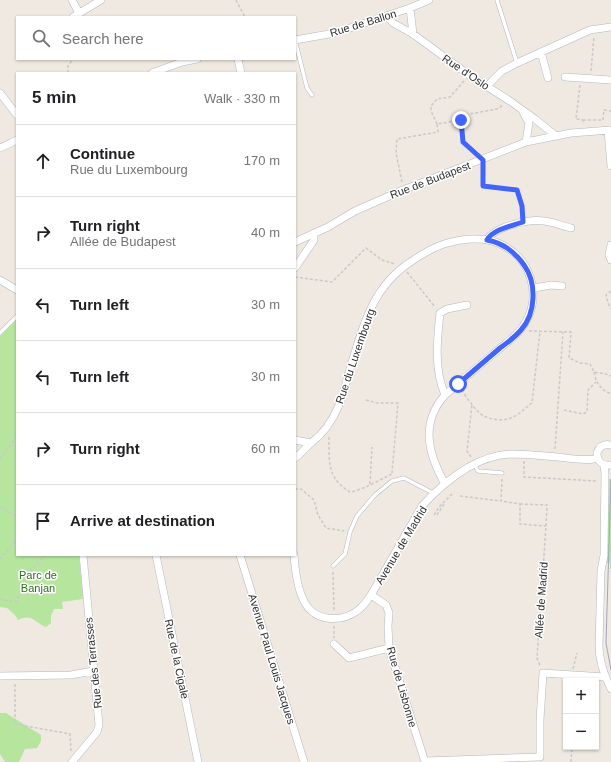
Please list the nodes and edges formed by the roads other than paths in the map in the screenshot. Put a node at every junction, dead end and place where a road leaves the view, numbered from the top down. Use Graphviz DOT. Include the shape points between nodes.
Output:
graph roads {
  1 [pos="72,0"];
  2 [pos="102,0"];
  3 [pos="429,0"];
  4 [pos="497,0"];
  5 [pos="410,8"];
  6 [pos="76,15"];
  7 [pos="387,16"];
  8 [pos="611,27"];
  9 [pos="413,34"];
  10 [pos="296,40"];
  11 [pos="296,44"];
  12 [pos="541,52"];
  13 [pos="192,60"];
  14 [pos="238,60"];
  15 [pos="517,63"];
  16 [pos="155,72"];
  17 [pos="241,72"];
  18 [pos="565,77"];
  19 [pos="548,78"];
  20 [pos="611,80"];
  21 [pos="487,86"];
  22 [pos="0,93"];
  23 [pos="312,95"];
  24 [pos="520,109"];
  25 [pos="16,114"];
  26 [pos="609,130"];
  27 [pos="556,136"];
  28 [pos="16,140"];
  29 [pos="526,142"];
  30 [pos="0,148"];
  31 [pos="611,166"];
  32 [pos="571,228"];
  33 [pos="314,233"];
  34 [pos="487,240"];
  35 [pos="296,242"];
  36 [pos="611,245"];
  37 [pos="611,260"];
  38 [pos="296,266"];
  39 [pos="0,280"];
  40 [pos="562,286"];
  41 [pos="534,288"];
  42 [pos="16,289"];
  43 [pos="467,305"];
  44 [pos="16,317"];
  45 [pos="0,332"];
  46 [pos="445,395"];
  47 [pos="296,440"];
  48 [pos="311,443"];
  49 [pos="611,445"];
  50 [pos="296,457"];
  51 [pos="597,458"];
  52 [pos="474,464"];
  53 [pos="608,465"];
  54 [pos="502,473"];
  55 [pos="444,484"];
  56 [pos="433,494"];
  57 [pos="83,556"];
  58 [pos="156,556"];
  59 [pos="240,556"];
  60 [pos="294,556"];
  61 [pos="334,566"];
  62 [pos="371,595"];
  63 [pos="334,644"];
  64 [pos="390,650"];
  65 [pos="93,671"];
  66 [pos="0,676"];
  67 [pos="605,677"];
  68 [pos="611,689"];
  69 [pos="72,758"];
  70 [pos="424,759"];
  71 [pos="540,760"];
  72 [pos="198,762"];
  73 [pos="304,762"];
  1 -- 6 [label="street"];
  2 -- 6 [label="street"];
  3 -- 5 [label="street, Rue de Ballon"];
  4 -- 15 [label="lane"];
  5 -- 7 [label="street, Rue de Ballon"];
  5 -- 9 [label="street"];
  7 -- 9 [label="street, Rue d'Oslo" via="393,23"];
  7 -- 10 [label="street, Rue de Ballon" via="335,33"];
  8 -- 12 [label="street" via="595,29"];
  9 -- 21 [label="street, Rue d'Oslo"];
  11 -- 23 [label="lane" via="307,88"];
  12 -- 15 [label="street"];
  12 -- 19 [label="street"];
  13 -- 16 [label="street"];
  14 -- 17 [label="street"];
  15 -- 21 [label="street" via="502,71"];
  18 -- 20 [label="street"];
  21 -- 24 [label="street, Rue d'Oslo"];
  22 -- 25 [label="street"];
  24 -- 27 [label="street, Rue d'Oslo"];
  24 -- 29 [label="street, Rue d'Oslo" via="529,122"];
  26 -- 27 [label="street, Rue de Budapest"];
  26 -- 31 [label="street"];
  27 -- 29 [label="street, Rue de Budapest"];
  28 -- 30 [label="street"];
  29 -- 33 [label="street, Rue de Budapest" via="355,211"];
  32 -- 34 [label="street" via="544,221 523,222 498,230"];
  33 -- 35 [label="street, Rue de Budapest"];
  33 -- 38 [label="street" via="314,240"];
  34 -- 41 [label="street, Rue du Luxembourg" via="506,247 520,259 529,272"];
  34 -- 48 [label="street, Rue du Luxembourg" via="473,239 444,244 427,251 389,280 367,314 339,405 326,428"];
  36 -- 37 [label="street"];
  39 -- 42 [label="street"];
  40 -- 41 [label="street"];
  41 -- 46 [label="street, Rue du Luxembourg" via="531,312 521,330"];
  43 -- 46 [label="street" via="440,313 437,338 440,382"];
  44 -- 45 [label="lane"];
  46 -- 55 [label="street, Rue du Luxembourg" via="432,413 428,436 434,462"];
  47 -- 48 [label="street"];
  48 -- 50 [label="street, Rue du Luxembourg"];
  49 -- 51 [label="street" via="601,446"];
  51 -- 52 [label="street, Avenue de Madrid" via="594,460 511,454"];
  51 -- 53 [label="street" via="601,463"];
  52 -- 54 [label="lane" via="478,471"];
  52 -- 55 [label="street, Avenue de Madrid"];
  53 -- 67 [label="street" via="605,474 599,646"];
  55 -- 56 [label="street, Avenue de Madrid"];
  56 -- 61 [label="lane" via="404,478 392,481 357,516 345,554"];
  56 -- 62 [label="street, Avenue de Madrid" via="422,506"];
  57 -- 65 [label="street, Rue des Terrasses"];
  58 -- 72 [label="street, Rue de la Cigale"];
  59 -- 73 [label="street, Avenue Paul Louis Jacques"];
  60 -- 62 [label="street, Avenue de Madrid" via="302,598 319,617 347,616 356,612"];
  62 -- 64 [label="street, Rue de Lisbonne" via="386,605 390,613"];
  63 -- 64 [label="street" via="349,658"];
  64 -- 70 [label="street, Rue de Lisbonne"];
  65 -- 66 [label="street" via="71,675"];
  65 -- 69 [label="street, Rue des Terrasses" via="99,725 97,732"];
  67 -- 68 [label="street"];
  67 -- 71 [label="street" via="543,673"];
  70 -- 71 [label="street"];
}
